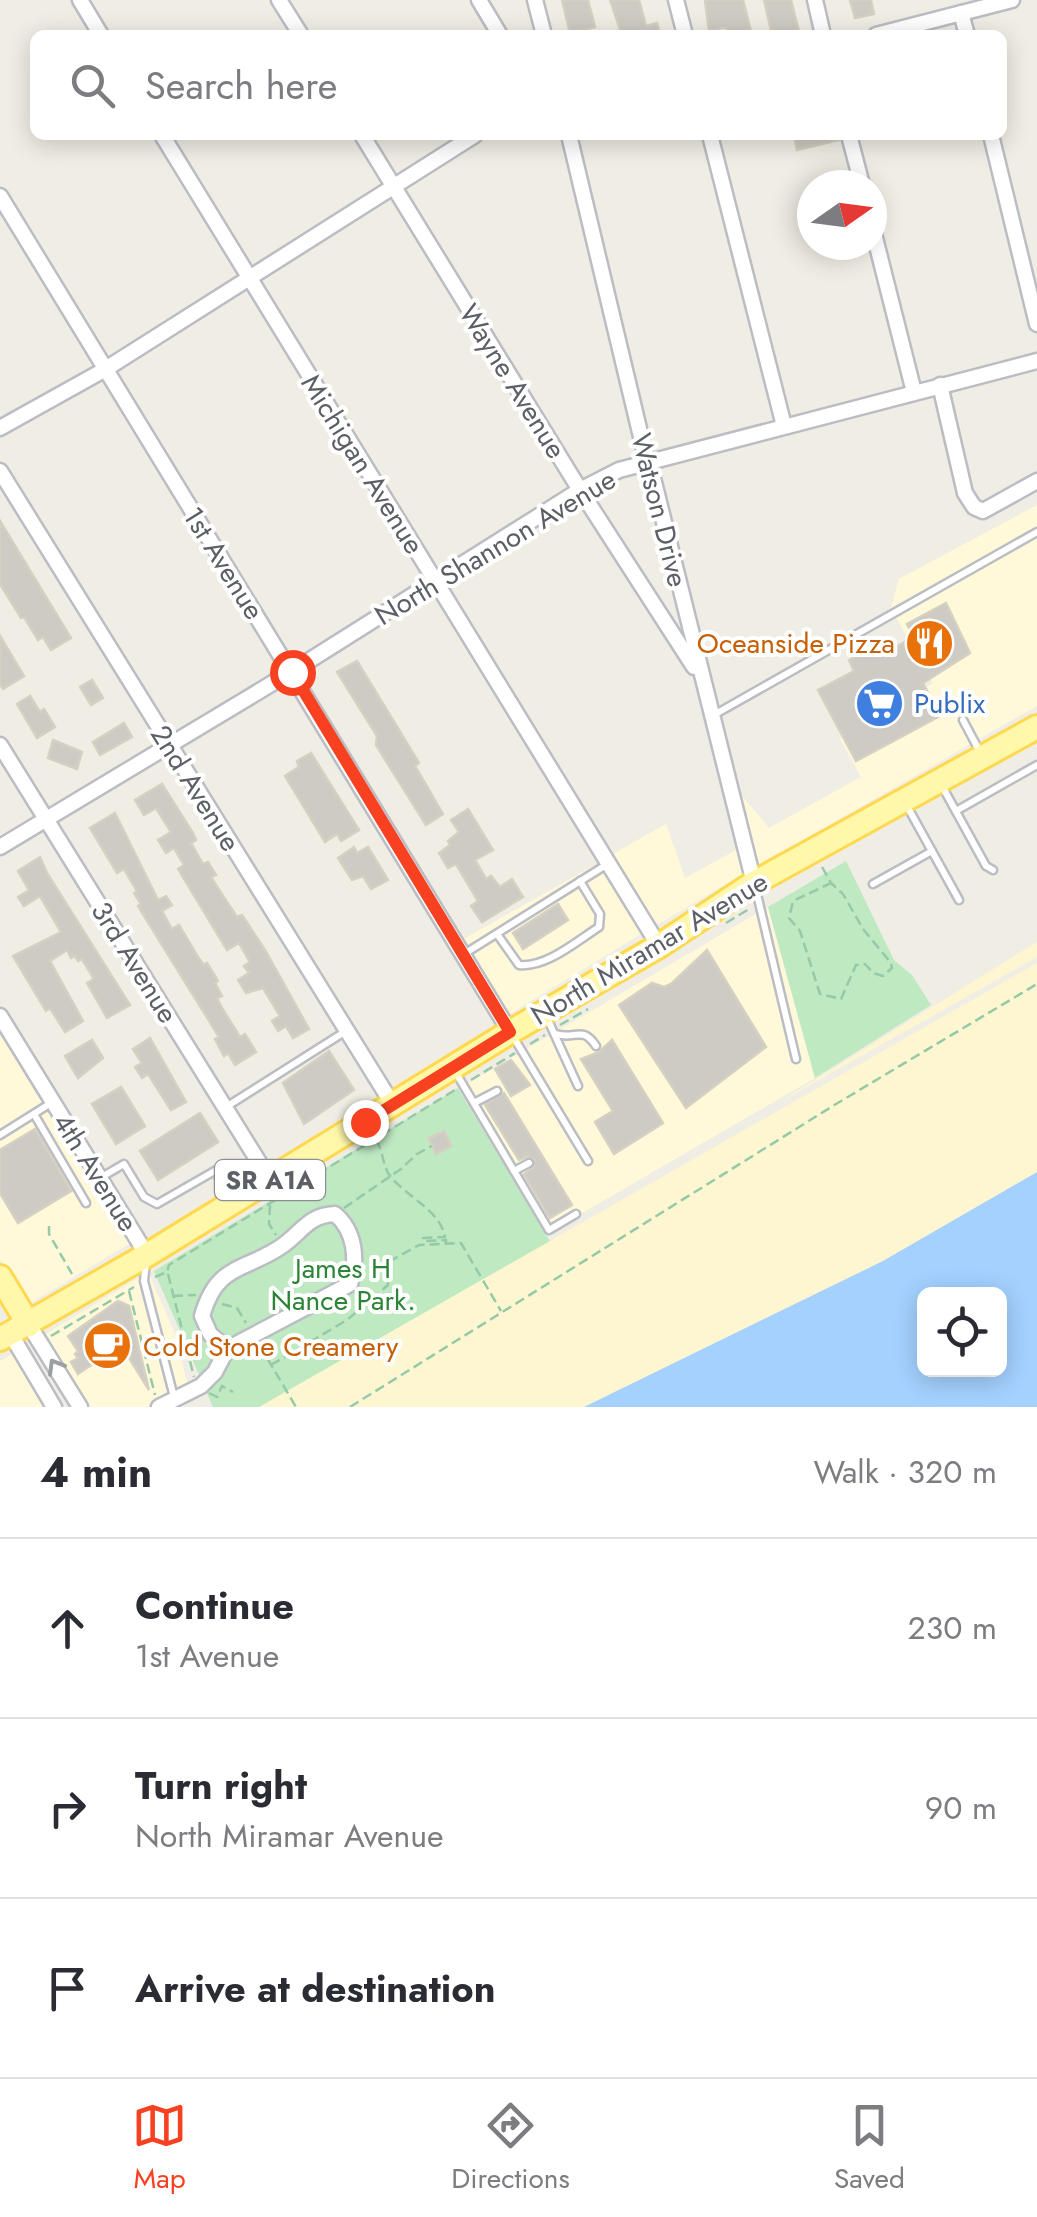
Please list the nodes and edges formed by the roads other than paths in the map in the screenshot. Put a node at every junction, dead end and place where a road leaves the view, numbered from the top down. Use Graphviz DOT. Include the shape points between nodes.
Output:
graph roads {
  1 [pos="80,0"];
  2 [pos="279,0"];
  3 [pos="479,0"];
  4 [pos="535,0"];
  5 [pos="676,0"];
  6 [pos="814,0"];
  7 [pos="1012,0"];
  8 [pos="961,13"];
  9 [pos="98,30"];
  10 [pos="298,30"];
  11 [pos="497,30"];
  12 [pos="543,30"];
  13 [pos="683,30"];
  14 [pos="823,30"];
  15 [pos="895,30"];
  16 [pos="966,30"];
  17 [pos="165,140"];
  18 [pos="365,140"];
  19 [pos="467,140"];
  20 [pos="570,140"];
  21 [pos="711,140"];
  22 [pos="850,140"];
  23 [pos="992,140"];
  24 [pos="858,170"];
  25 [pos="392,184"];
  26 [pos="0,196"];
  27 [pos="881,260"];
  28 [pos="250,279"];
  29 [pos="1037,324"];
  30 [pos="1037,361"];
  31 [pos="104,370"];
  32 [pos="940,386"];
  33 [pos="914,392"];
  34 [pos="784,426"];
  35 [pos="0,428"];
  36 [pos="647,462"];
  37 [pos="0,471"];
  38 [pos="1037,481"];
  39 [pos="580,490"];
  40 [pos="1037,532"];
  41 [pos="436,582"];
  42 [pos="292,672"];
  43 [pos="700,676"];
  44 [pos="711,716"];
  45 [pos="963,720"];
  46 [pos="1037,727"];
  47 [pos="0,745"];
  48 [pos="170,745"];
  49 [pos="982,756"];
  50 [pos="1037,766"];
  51 [pos="939,781"];
  52 [pos="904,800"];
  53 [pos="956,811"];
  54 [pos="46,819"];
  55 [pos="0,847"];
  56 [pos="932,852"];
  57 [pos="608,864"];
  58 [pos="993,870"];
  59 [pos="580,881"];
  60 [pos="873,884"];
  61 [pos="757,893"];
  62 [pos="960,900"];
  63 [pos="497,934"];
  64 [pos="659,946"];
  65 [pos="463,954"];
  66 [pos="1,1021"];
  67 [pos="551,1025"];
  68 [pos="347,1030"];
  69 [pos="516,1041"];
  70 [pos="596,1046"];
  71 [pos="796,1059"];
  72 [pos="458,1076"];
  73 [pos="578,1086"];
  74 [pos="497,1091"];
  75 [pos="52,1103"];
  76 [pos="474,1103"];
  77 [pos="393,1105"];
  78 [pos="226,1107"];
  79 [pos="34,1114"];
  80 [pos="0,1134"];
  81 [pos="588,1161"];
  82 [pos="529,1162"];
  83 [pos="224,1165"];
  84 [pos="215,1171"];
  85 [pos="514,1172"];
  86 [pos="99,1179"];
  87 [pos="270,1191"];
  88 [pos="233,1202"];
  89 [pos="86,1203"];
  90 [pos="576,1214"];
  91 [pos="147,1256"];
  92 [pos="0,1277"];
  93 [pos="16,1331"];
  94 [pos="228,1349"];
  95 [pos="174,1397"];
  96 [pos="54,1407"];
  97 [pos="80,1407"];
  98 [pos="160,1407"];
  1 -- 9 [label="street"];
  2 -- 10 [label="street"];
  3 -- 11 [label="street"];
  4 -- 12 [label="street"];
  5 -- 13 [label="street"];
  6 -- 14 [label="street"];
  7 -- 8 [label="street"];
  8 -- 15 [label="street"];
  8 -- 16 [label="street"];
  17 -- 28 [label="street, Michigan Avenue"];
  18 -- 25 [label="street, Wayne Avenue"];
  19 -- 25 [label="street"];
  20 -- 36 [label="street, Watson Drive"];
  21 -- 34 [label="street"];
  22 -- 24 [label="street"];
  23 -- 29 [label="street"];
  25 -- 28 [label="street"];
  25 -- 39 [label="street, Wayne Avenue"];
  26 -- 31 [label="street, 1st Avenue"];
  27 -- 33 [label="street"];
  28 -- 31 [label="street"];
  28 -- 41 [label="street, Michigan Avenue"];
  30 -- 32 [label="street, North Shannon Avenue"];
  31 -- 35 [label="street"];
  31 -- 42 [label="street, 1st Avenue"];
  32 -- 33 [label="street, North Shannon Avenue"];
  32 -- 38 [label="street" via="974,507 984,511"];
  33 -- 34 [label="street, North Shannon Avenue"];
  34 -- 36 [label="street, North Shannon Avenue"];
  36 -- 39 [label="street, North Shannon Avenue"];
  36 -- 43 [label="street, Watson Drive"];
  37 -- 48 [label="street, 2nd Avenue"];
  39 -- 41 [label="street, North Shannon Avenue"];
  39 -- 43 [label="street, Wayne Avenue"];
  40 -- 44 [label="lane"];
  41 -- 42 [label="street, North Shannon Avenue"];
  41 -- 57 [label="street, Michigan Avenue"];
  42 -- 48 [label="street, North Shannon Avenue"];
  42 -- 65 [label="street, 1st Avenue"];
  43 -- 44 [label="street, Watson Drive"];
  44 -- 61 [label="street, Watson Drive"];
  45 -- 49 [label="lane"];
  46 -- 49 [label="main road, North Miramar Avenue / SR A1A"];
  47 -- 54 [label="street, 3rd Avenue"];
  48 -- 54 [label="street, North Shannon Avenue"];
  48 -- 68 [label="street, 2nd Avenue"];
  49 -- 51 [label="main road, North Miramar Avenue / SR A1A"];
  50 -- 53 [label="lane"];
  51 -- 52 [label="main road, North Miramar Avenue / SR A1A"];
  51 -- 53 [label="lane"];
  52 -- 56 [label="lane"];
  52 -- 61 [label="main road, North Miramar Avenue / SR A1A"];
  53 -- 58 [label="lane"];
  54 -- 55 [label="street, North Shannon Avenue"];
  54 -- 78 [label="street, 3rd Avenue"];
  56 -- 60 [label="lane"];
  56 -- 62 [label="lane"];
  57 -- 59 [label="lane"];
  57 -- 64 [label="street, Michigan Avenue"];
  59 -- 63 [label="lane"];
  59 -- 63 [label="lane" via="600,914 599,927 556,955 519,965"];
  61 -- 64 [label="main road, North Miramar Avenue / SR A1A"];
  61 -- 71 [label="lane"];
  63 -- 65 [label="lane"];
  64 -- 67 [label="main road, North Miramar Avenue / SR A1A"];
  65 -- 69 [label="street, 1st Avenue"];
  66 -- 75 [label="street, 4th Avenue"];
  67 -- 69 [label="main road, North Miramar Avenue / SR A1A"];
  67 -- 70 [label="lane" via="589,1035"];
  67 -- 73 [label="lane"];
  68 -- 77 [label="street, 2nd Avenue"];
  68 -- 78 [label="lane"];
  69 -- 72 [label="main road, North Miramar Avenue / SR A1A"];
  69 -- 81 [label="lane"];
  72 -- 76 [label="lane"];
  72 -- 77 [label="main road, North Miramar Avenue / SR A1A"];
  74 -- 76 [label="lane"];
  75 -- 79 [label="lane"];
  75 -- 86 [label="street, 4th Avenue"];
  76 -- 85 [label="lane"];
  77 -- 87 [label="main road, North Miramar Avenue / SR A1A"];
  78 -- 87 [label="street, 3rd Avenue"];
  79 -- 80 [label="lane"];
  79 -- 89 [label="lane"];
  82 -- 85 [label="lane"];
  83 -- 84 [label="lane"];
  84 -- 86 [label="lane" via="157,1204 148,1202 124,1164"];
  84 -- 88 [label="lane"];
  85 -- 90 [label="lane" via="549,1230"];
  86 -- 91 [label="street, 4th Avenue"];
  87 -- 88 [label="main road, North Miramar Avenue / SR A1A"];
  88 -- 91 [label="main road, North Miramar Avenue / SR A1A"];
  91 -- 93 [label="main road, North Miramar Avenue / SR A1A"];
  91 -- 95 [label="lane, 4th Avenue" via="144,1281"];
  92 -- 93 [label="main road"];
  93 -- 96 [label="street"];
  97 -- 93 [label="street, one-way"];
  94 -- 94 [label="street" via="202,1316 214,1284 282,1246 320,1215 334,1214 346,1224 355,1269 350,1284"];
  94 -- 95 [label="street" via="200,1386"];
  95 -- 98 [label="street"];
}
